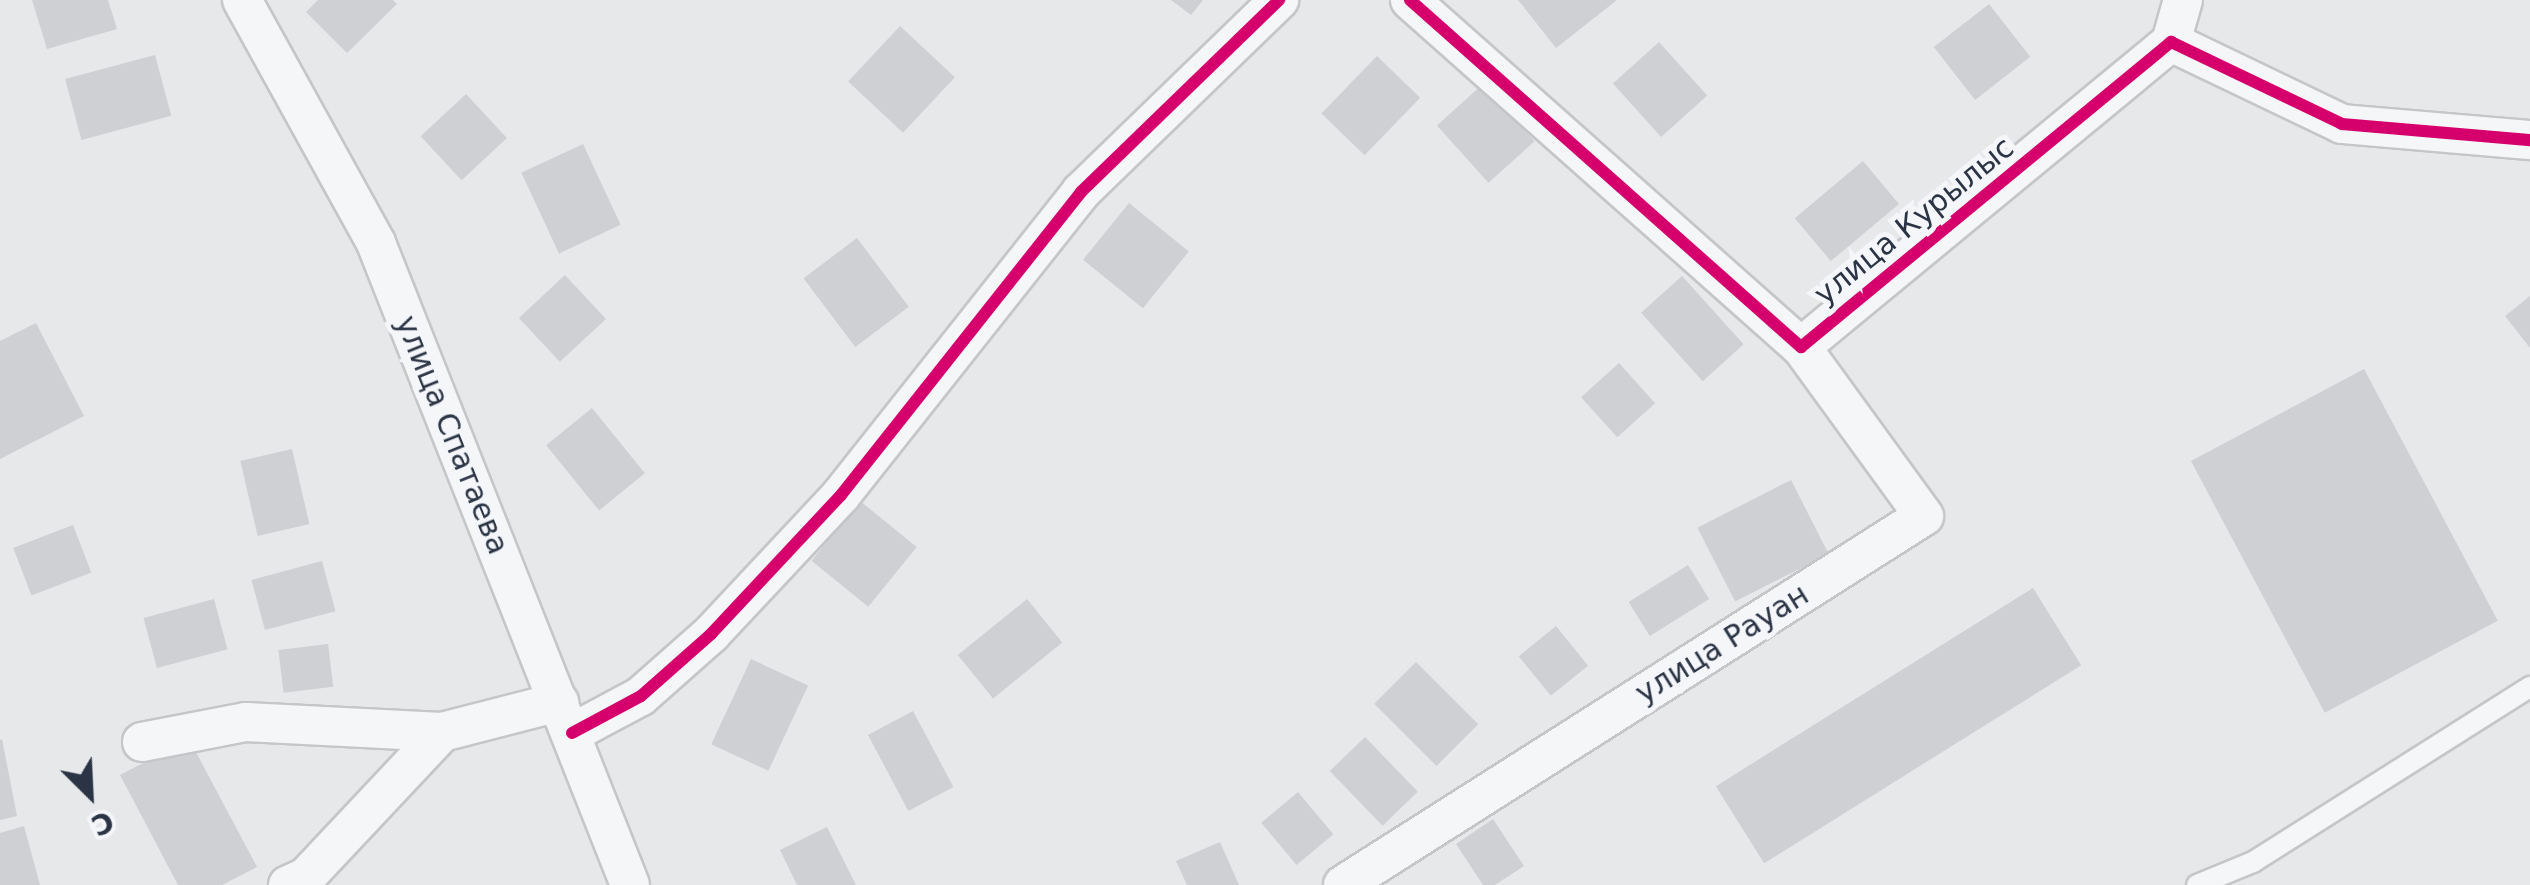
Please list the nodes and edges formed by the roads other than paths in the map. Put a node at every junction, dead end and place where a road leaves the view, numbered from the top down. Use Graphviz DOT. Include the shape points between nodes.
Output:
graph roads {
  1 [pos="242,0"];
  2 [pos="1279,0"];
  3 [pos="1410,0"];
  4 [pos="2183,0"];
  5 [pos="2171,42"];
  6 [pos="2530,140"];
  7 [pos="1801,347"];
  8 [pos="2530,687"];
  9 [pos="566,718"];
  10 [pos="442,732"];
  11 [pos="142,742"];
  12 [pos="288,885"];
  13 [pos="630,885"];
  14 [pos="1343,885"];
  15 [pos="2197,885"];
  1 -- 9 [label="street, улица Спатаева" via="376,244"];
  2 -- 9 [label="street" via="1081,192 841,495 711,634 641,696"];
  3 -- 7 [label="street, улица Курылыс"];
  4 -- 5 [label="street"];
  5 -- 6 [label="street" via="2342,124"];
  5 -- 7 [label="street, улица Курылыс"];
  7 -- 14 [label="street, улица Рауан" via="1924,516"];
  8 -- 15 [label="lane" via="2253,862"];
  9 -- 10 [label="street"];
  9 -- 13 [label="street, улица Спатаева"];
  10 -- 11 [label="street" via="246,722"];
  10 -- 12 [label="street" via="306,877"];
}
